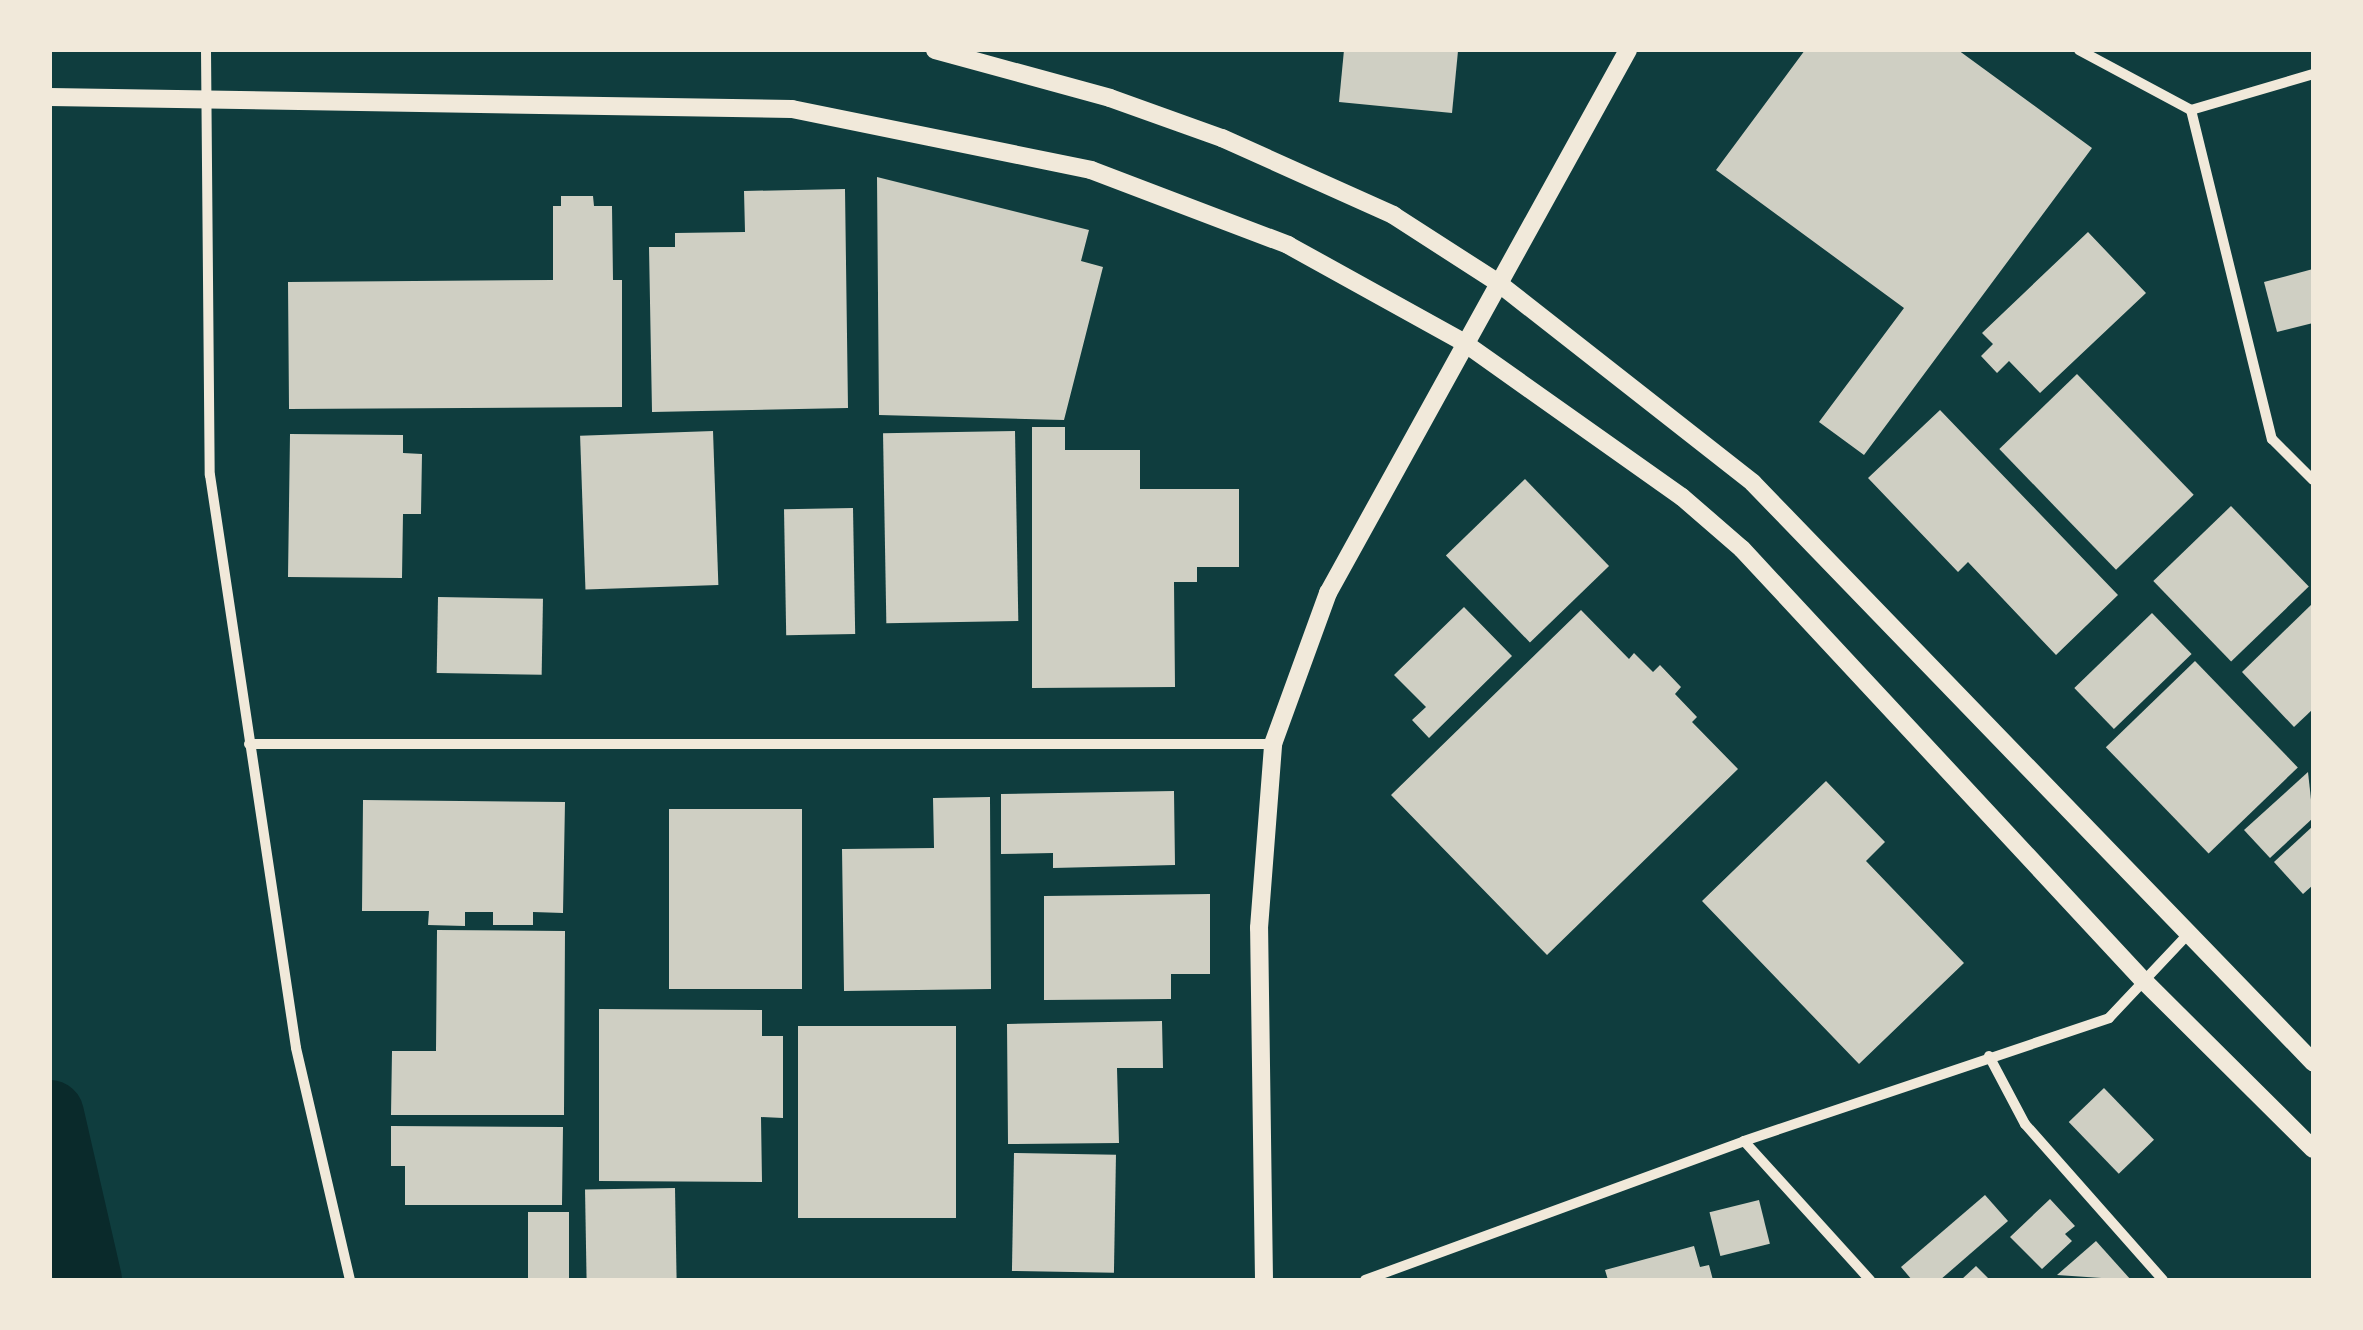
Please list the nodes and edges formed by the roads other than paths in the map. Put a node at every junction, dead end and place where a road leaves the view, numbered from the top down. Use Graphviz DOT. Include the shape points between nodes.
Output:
graph roads {
  1 [pos="206,50"];
  2 [pos="935,50"];
  3 [pos="1628,50"];
  4 [pos="2079,50"];
  5 [pos="2313,74"];
  6 [pos="50,97"];
  7 [pos="203,99"];
  8 [pos="2191,110"];
  9 [pos="1496,282"];
  10 [pos="1462,342"];
  11 [pos="2313,480"];
  12 [pos="249,744"];
  13 [pos="1273,744"];
  14 [pos="2190,933"];
  15 [pos="2142,978"];
  16 [pos="1988,1056"];
  17 [pos="2313,1062"];
  18 [pos="1744,1141"];
  19 [pos="2313,1149"];
  20 [pos="350,1280"];
  21 [pos="1264,1280"];
  22 [pos="1365,1280"];
  23 [pos="1870,1280"];
  24 [pos="2164,1280"];
  1 -- 7 [label="street"];
  2 -- 9 [label="street" via="1110,98 1222,138 1392,216"];
  3 -- 9 [label="street"];
  4 -- 8 [label="street"];
  5 -- 8 [label="street"];
  6 -- 7 [label="street"];
  7 -- 10 [label="street" via="792,109 1090,170 1179,199 1288,245"];
  7 -- 12 [label="street" via="210,475"];
  8 -- 11 [label="street" via="2272,438"];
  9 -- 10 [label="street"];
  9 -- 14 [label="street" via="1753,483"];
  10 -- 13 [label="street" via="1328,593"];
  10 -- 15 [label="street" via="1682,497 1742,549"];
  12 -- 13 [label="street"];
  12 -- 20 [label="street" via="296,1048"];
  13 -- 21 [label="street" via="1259,928"];
  14 -- 15 [label="street"];
  14 -- 17 [label="street"];
  15 -- 16 [label="street" via="2109,1018"];
  15 -- 19 [label="street"];
  16 -- 18 [label="street"];
  16 -- 24 [label="street" via="2025,1124"];
  18 -- 22 [label="street"];
  18 -- 23 [label="street"];
}
